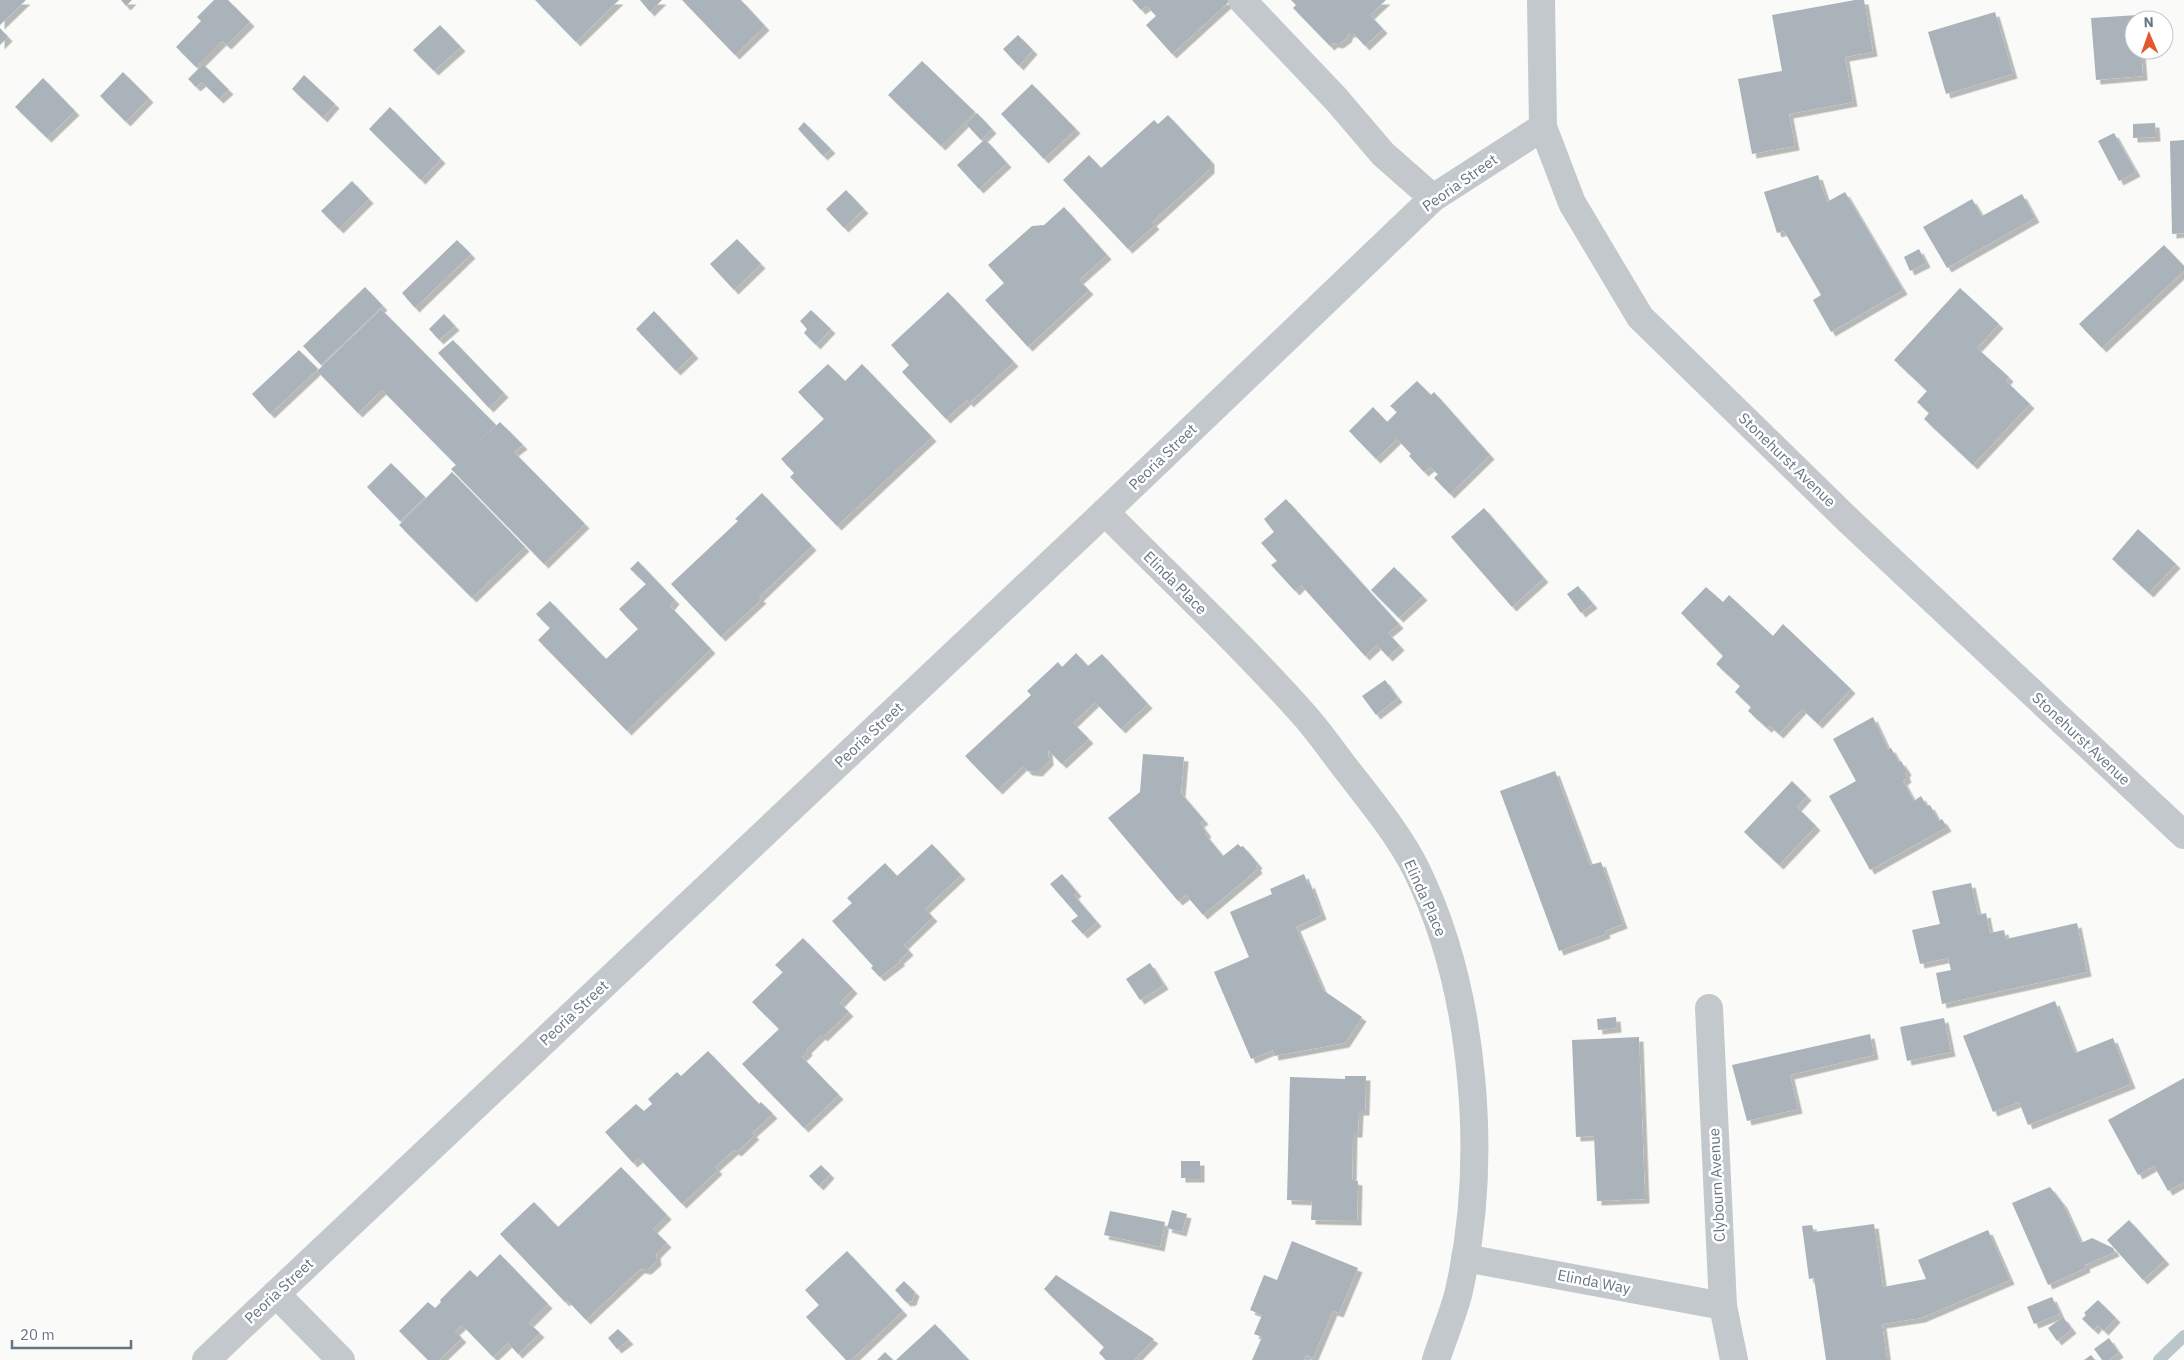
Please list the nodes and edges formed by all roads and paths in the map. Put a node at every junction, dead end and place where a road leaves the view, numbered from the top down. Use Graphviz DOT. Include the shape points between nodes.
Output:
graph roads {
  1 [pos="1242,0"];
  2 [pos="1541,0"];
  3 [pos="1543,127"];
  4 [pos="1432,198"];
  5 [pos="1105,512"];
  6 [pos="2184,835"];
  7 [pos="1709,1008"];
  8 [pos="1465,1258"];
  9 [pos="276,1294"];
  10 [pos="1723,1306"];
  11 [pos="206,1360"];
  12 [pos="341,1360"];
  13 [pos="1436,1360"];
  14 [pos="1734,1360"];
  1 -- 4 [label="street" via="1383,154"];
  2 -- 3 [label="street, Stonehurst Avenue"];
  3 -- 4 [label="street, Peoria Street"];
  3 -- 6 [label="street, Stonehurst Avenue" via="1572,203 1640,317 1848,520"];
  4 -- 5 [label="street, Peoria Street"];
  5 -- 8 [label="street, Elinda Place" via="1305,716 1372,802 1416,870 1442,931 1464,1016 1473,1144"];
  5 -- 9 [label="street, Peoria Street"];
  7 -- 10 [label="street, Clybourn Avenue"];
  8 -- 10 [label="street, Elinda Way"];
  8 -- 13 [label="street, Elinda Place" via="1457,1297"];
  9 -- 11 [label="street, Peoria Street"];
  9 -- 12 [label="street"];
  10 -- 14 [label="street, Clybourn Avenue"];
}
